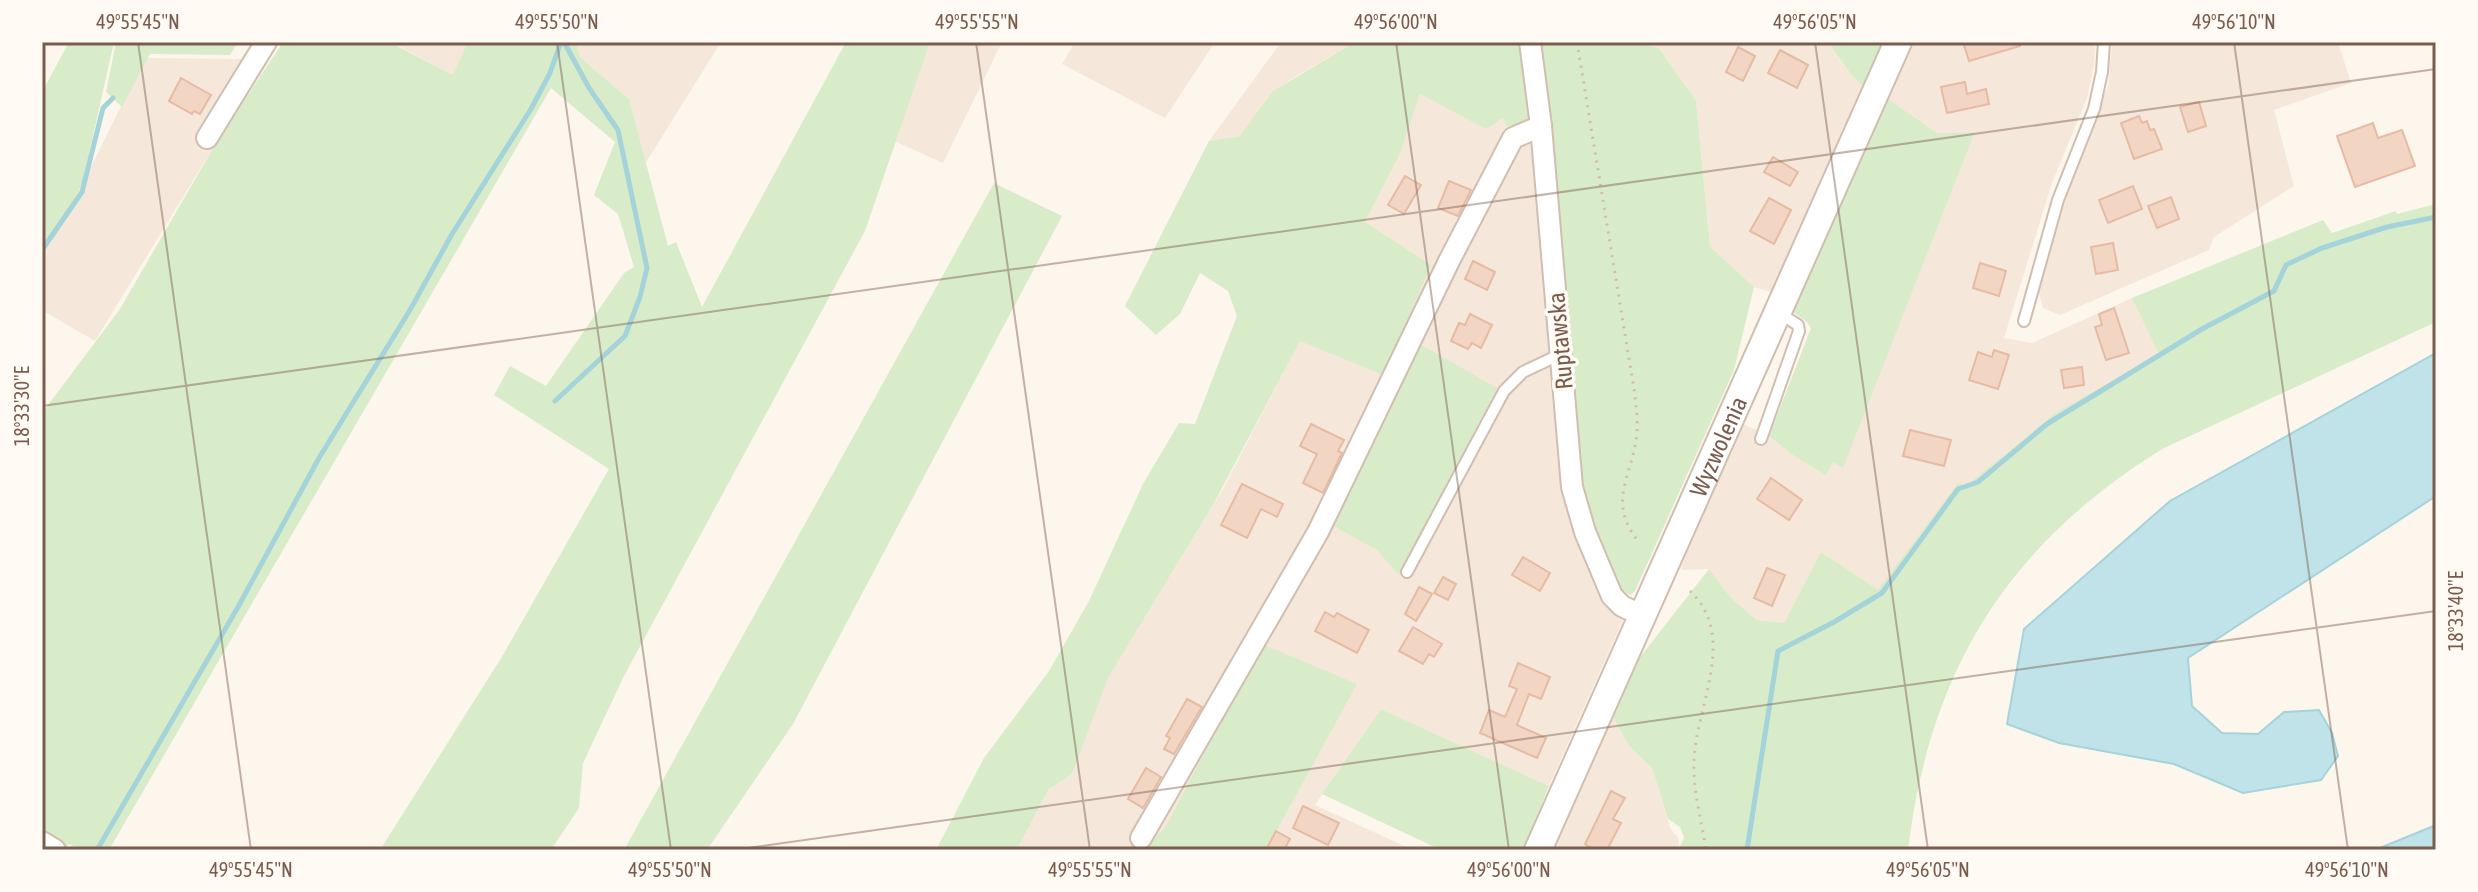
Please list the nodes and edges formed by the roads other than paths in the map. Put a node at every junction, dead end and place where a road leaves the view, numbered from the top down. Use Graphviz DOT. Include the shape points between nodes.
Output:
graph roads {
  1 [pos="266,42"];
  2 [pos="1530,42"];
  3 [pos="1898,42"];
  4 [pos="2104,42"];
  5 [pos="1541,126"];
  6 [pos="207,138"];
  7 [pos="1779,313"];
  8 [pos="2024,321"];
  9 [pos="1561,354"];
  10 [pos="1761,439"];
  11 [pos="1407,572"];
  12 [pos="1643,616"];
  13 [pos="1141,838"];
  14 [pos="42,842"];
  15 [pos="55,850"];
  16 [pos="1538,850"];
  1 -- 6 [label="street"];
  2 -- 5 [label="street, Ruptawska"];
  3 -- 7 [label="street, Wyzwolenia"];
  4 -- 8 [label="lane" via="2094,109 2058,200"];
  5 -- 9 [label="street, Ruptawska"];
  5 -- 13 [label="street" via="1513,138 1318,532"];
  7 -- 10 [label="lane" via="1799,331"];
  7 -- 12 [label="street, Wyzwolenia"];
  9 -- 11 [label="lane" via="1523,372 1504,391"];
  9 -- 12 [label="street, Ruptawska" via="1572,487 1581,522 1612,596"];
  12 -- 16 [label="street, Wyzwolenia"];
  14 -- 15 [label="street"];
}
